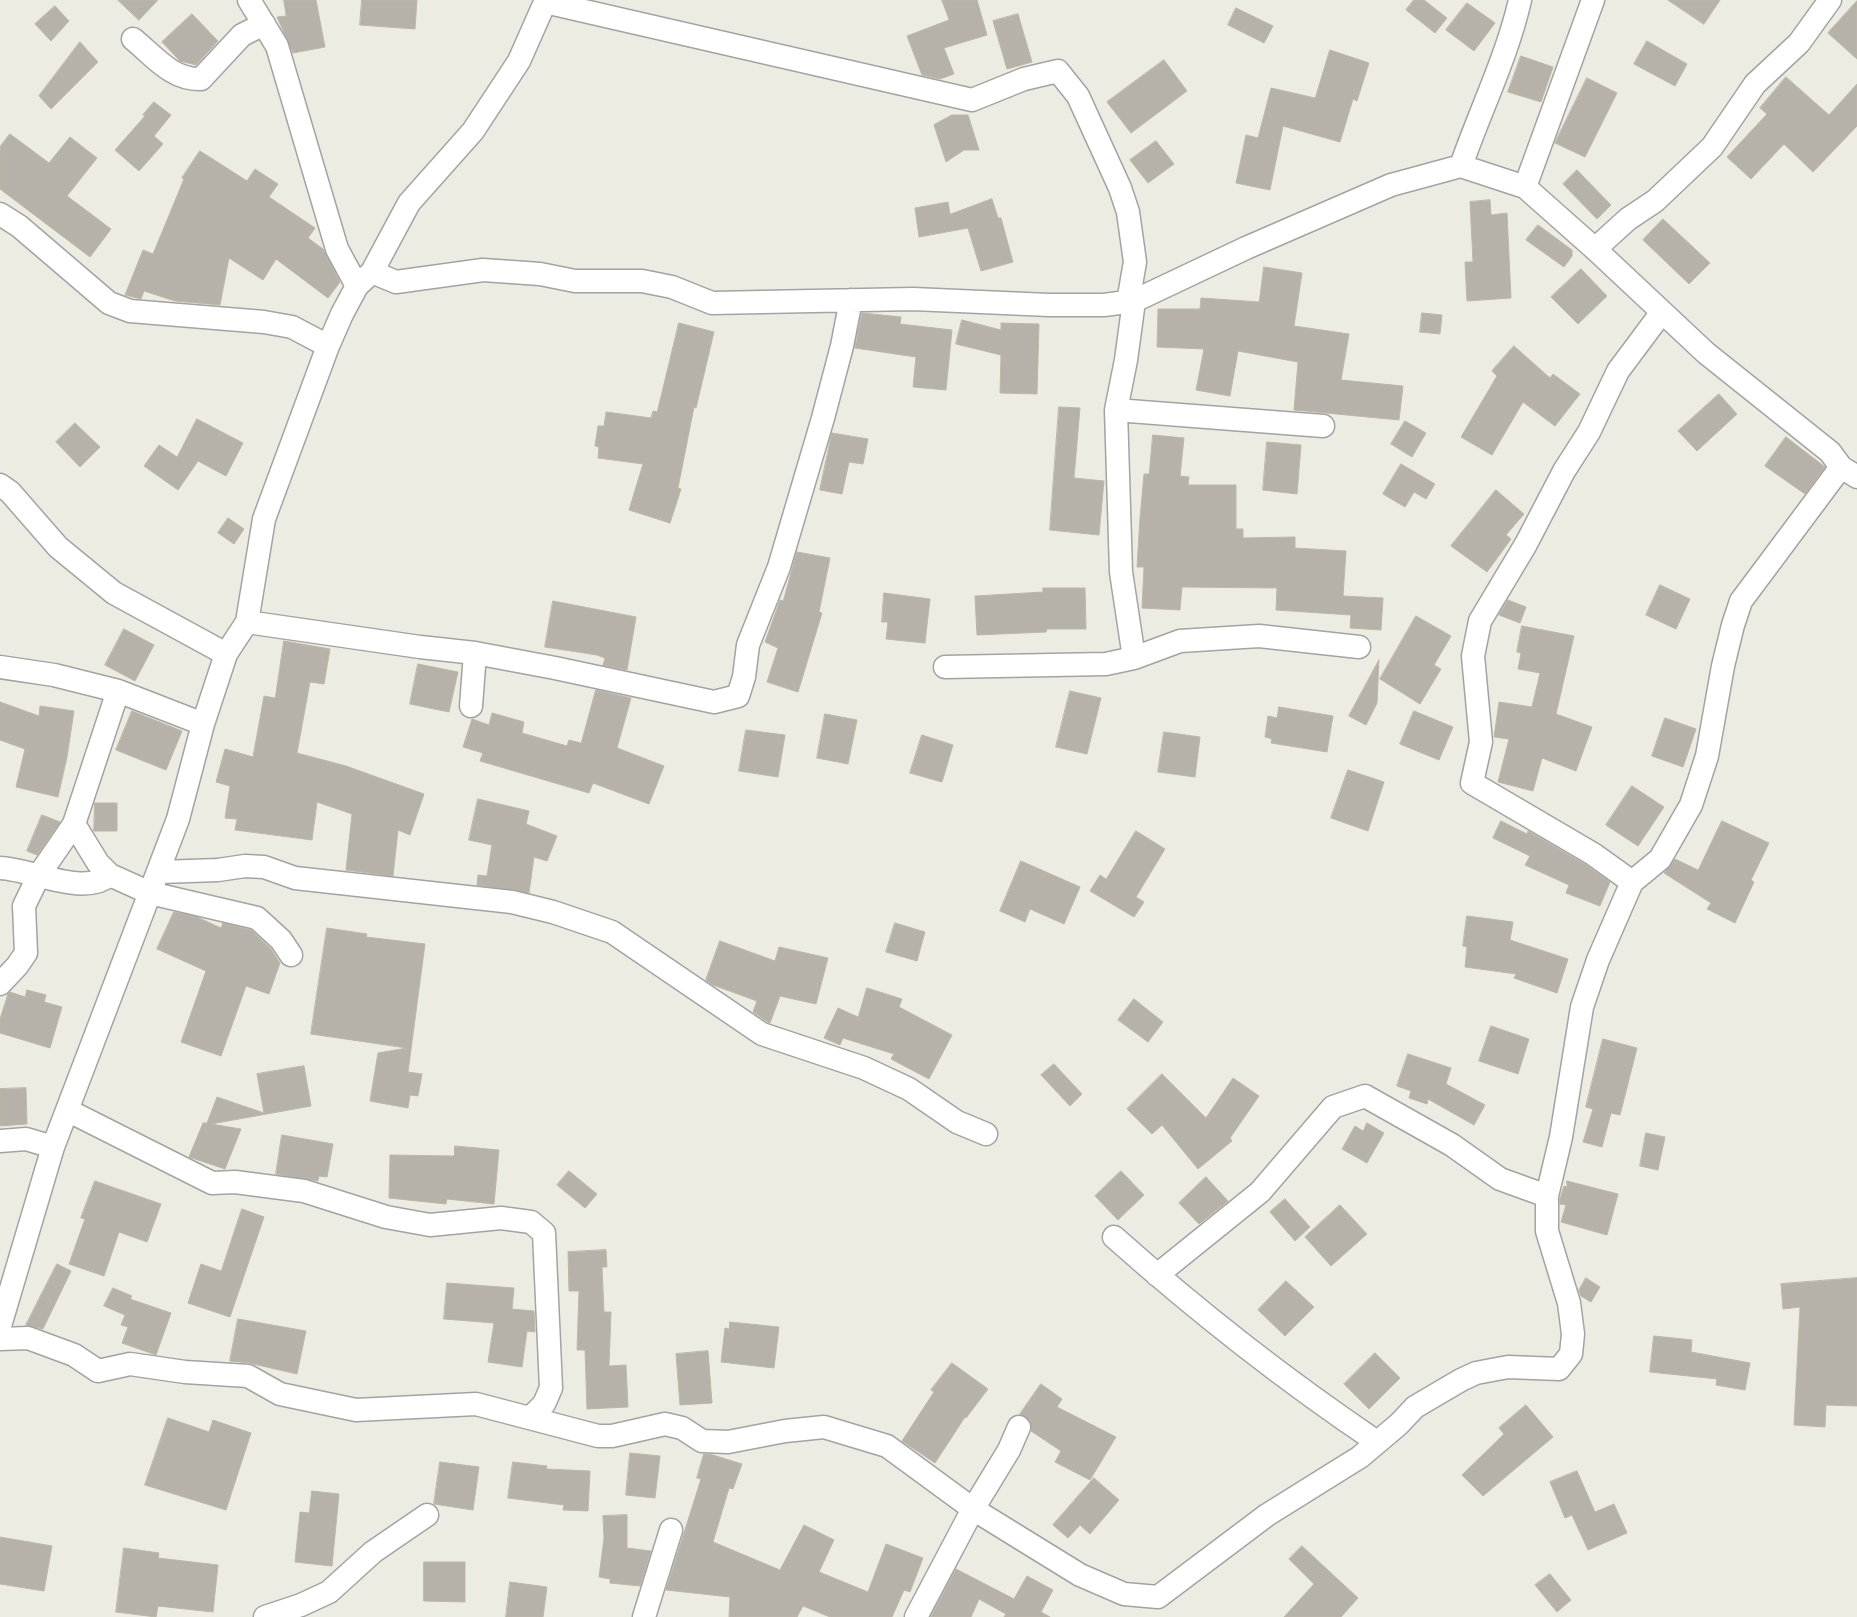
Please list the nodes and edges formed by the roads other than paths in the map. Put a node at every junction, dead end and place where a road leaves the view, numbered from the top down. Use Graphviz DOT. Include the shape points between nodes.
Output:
graph roads {
  1 [pos="249,0"];
  2 [pos="1593,0"];
  3 [pos="1830,0"];
  4 [pos="546,1"];
  5 [pos="1512,4"];
  6 [pos="264,24"];
  7 [pos="133,39"];
  8 [pos="1461,166"];
  9 [pos="1525,187"];
  10 [pos="0,214"];
  11 [pos="1595,249"];
  12 [pos="364,279"];
  13 [pos="851,300"];
  14 [pos="1131,302"];
  15 [pos="1662,312"];
  16 [pos="328,346"];
  17 [pos="1116,410"];
  18 [pos="1323,426"];
  19 [pos="1849,472"];
  20 [pos="0,485"];
  21 [pos="247,622"];
  22 [pos="1359,647"];
  23 [pos="475,653"];
  24 [pos="226,654"];
  25 [pos="1134,658"];
  26 [pos="0,667"];
  27 [pos="945,667"];
  28 [pos="118,691"];
  29 [pos="471,706"];
  30 [pos="203,724"];
  31 [pos="74,824"];
  32 [pos="0,868"];
  33 [pos="160,872"];
  34 [pos="39,875"];
  35 [pos="110,875"];
  36 [pos="1632,882"];
  37 [pos="150,893"];
  38 [pos="291,956"];
  39 [pos="0,984"];
  40 [pos="67,1110"];
  41 [pos="986,1134"];
  42 [pos="0,1141"];
  43 [pos="53,1147"];
  44 [pos="1547,1196"];
  45 [pos="1114,1237"];
  46 [pos="1157,1275"];
  47 [pos="6,1287"];
  48 [pos="0,1326"];
  49 [pos="0,1339"];
  50 [pos="530,1417"];
  51 [pos="1018,1427"];
  52 [pos="1377,1442"];
  53 [pos="973,1509"];
  54 [pos="427,1515"];
  55 [pos="671,1530"];
  56 [pos="265,1617"];
  57 [pos="644,1617"];
  58 [pos="916,1617"];
  1 -- 6 [label="street"];
  2 -- 9 [label="street"];
  3 -- 11 [label="street" via="1799,43 1755,84 1712,148 1655,201 1628,219"];
  4 -- 12 [label="street" via="519,61 473,131 409,203"];
  4 -- 14 [label="street" via="972,100 1024,79 1058,71 1078,96 1128,212 1135,262"];
  5 -- 8 [label="street" via="1488,95"];
  6 -- 7 [label="street" via="242,35 201,78 176,76"];
  6 -- 12 [label="street" via="277,46 337,249"];
  8 -- 9 [label="street"];
  8 -- 14 [label="street" via="1391,186"];
  9 -- 11 [label="street"];
  10 -- 16 [label="street" via="19,226 109,303 130,311 292,327"];
  11 -- 15 [label="street"];
  12 -- 13 [label="street" via="396,282 483,270 540,274 575,281 642,281 672,287 712,303"];
  12 -- 16 [label="street" via="342,314"];
  13 -- 14 [label="street" via="913,299 1049,305"];
  13 -- 23 [label="street" via="823,418 779,567 748,645 738,696 714,702"];
  14 -- 17 [label="street" via="1126,360"];
  15 -- 19 [label="street" via="1706,354 1830,452"];
  15 -- 36 [label="street" via="1618,371 1589,432 1480,621 1473,656 1480,742 1472,783 1593,854"];
  16 -- 21 [label="street" via="264,519"];
  17 -- 18 [label="street"];
  17 -- 25 [label="street" via="1121,572"];
  19 -- 36 [label="street" via="1741,601 1723,666 1707,756 1691,805 1660,859"];
  20 -- 24 [label="street" via="10,492 58,547 114,593"];
  21 -- 23 [label="street"];
  21 -- 24 [label="street"];
  22 -- 25 [label="street" via="1259,636 1180,641"];
  23 -- 29 [label="street"];
  24 -- 30 [label="street"];
  25 -- 27 [label="street" via="1106,664"];
  26 -- 28 [label="street" via="54,675"];
  28 -- 30 [label="street"];
  28 -- 31 [label="street"];
  30 -- 33 [label="street"];
  31 -- 34 [label="street"];
  31 -- 35 [label="street" via="98,863"];
  32 -- 34 [label="street"];
  33 -- 37 [label="street"];
  33 -- 41 [label="street" via="264,867 295,878 512,902 553,912 612,932 762,1034 864,1068 909,1089 957,1122"];
  34 -- 35 [label="street" via="70,883 102,882"];
  34 -- 39 [label="street" via="24,906 26,953"];
  35 -- 37 [label="street"];
  36 -- 44 [label="street" via="1598,960 1582,1007 1561,1137"];
  37 -- 38 [label="street" via="257,918 281,940"];
  37 -- 40 [label="street"];
  40 -- 43 [label="street"];
  40 -- 50 [label="street" via="212,1183 235,1182 304,1191 386,1217 430,1225 501,1218 531,1222 544,1233 551,1388 544,1404"];
  42 -- 43 [label="street" via="26,1139"];
  43 -- 47 [label="street"];
  44 -- 46 [label="street" via="1500,1179 1452,1145 1365,1096 1333,1107 1260,1192"];
  44 -- 52 [label="street" via="1547,1230 1569,1302 1573,1334 1571,1354 1559,1369 1508,1367 1476,1374 1415,1407"];
  45 -- 46 [label="street"];
  46 -- 52 [label="street" via="1258,1356"];
  47 -- 48 [label="street"];
  49 -- 50 [label="street" via="28,1338 74,1355 98,1370 130,1364 248,1376 280,1394 356,1410 476,1404"];
  50 -- 53 [label="street" via="598,1436 665,1424 682,1428 702,1441 728,1442 824,1427 887,1446"];
  51 -- 53 [label="street" via="1009,1450"];
  52 -- 53 [label="street" via="1360,1457 1267,1515 1158,1598 1124,1594 1080,1576"];
  53 -- 58 [label="street"];
  54 -- 56 [label="street" via="373,1552 329,1592"];
  55 -- 57 [label="street"];
}
